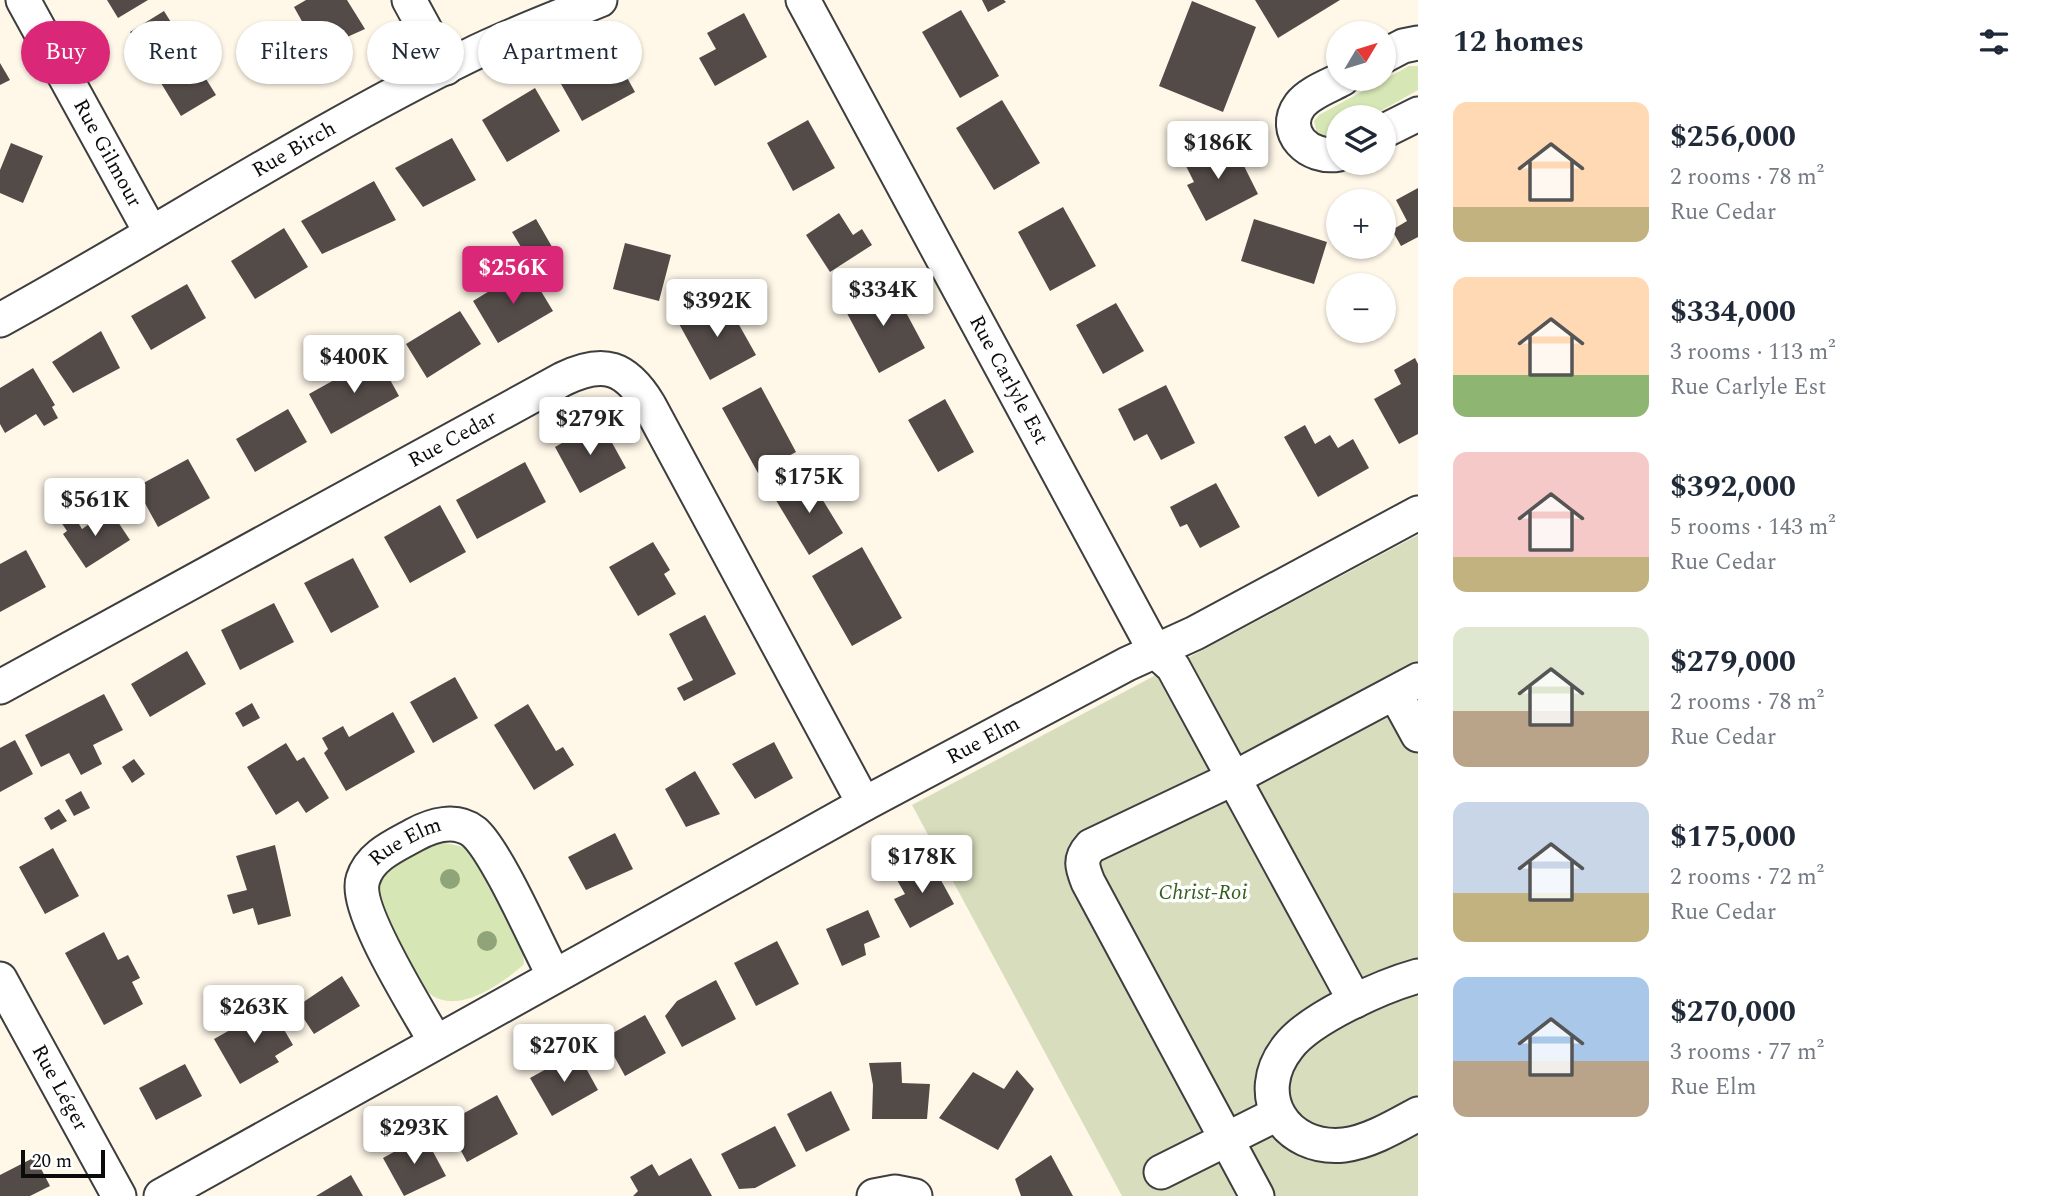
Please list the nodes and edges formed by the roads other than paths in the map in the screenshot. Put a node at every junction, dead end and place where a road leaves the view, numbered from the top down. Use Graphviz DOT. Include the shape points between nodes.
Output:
graph roads {
  1 [pos="23,0"];
  2 [pos="409,0"];
  3 [pos="600,0"];
  4 [pos="803,0"];
  5 [pos="420,21"];
  6 [pos="1418,43"];
  7 [pos="1396,50"];
  8 [pos="464,60"];
  9 [pos="417,84"];
  10 [pos="1326,88"];
  11 [pos="1418,114"];
  12 [pos="1396,125"];
  13 [pos="1326,155"];
  14 [pos="150,232"];
  15 [pos="0,320"];
  16 [pos="1418,513"];
  17 [pos="1155,651"];
  18 [pos="1407,686"];
  19 [pos="0,687"];
  20 [pos="1418,735"];
  21 [pos="1234,778"];
  22 [pos="864,804"];
  23 [pos="554,976"];
  24 [pos="1418,976"];
  25 [pos="0,979"];
  26 [pos="1355,1001"];
  27 [pos="435,1041"];
  28 [pos="1277,1114"];
  29 [pos="1417,1116"];
  30 [pos="1227,1140"];
  31 [pos="1161,1172"];
  32 [pos="119,1196"];
  33 [pos="161,1196"];
  34 [pos="874,1196"];
  35 [pos="915,1196"];
  36 [pos="1257,1196"];
  1 -- 14 [label="street, Rue Gilmour"];
  2 -- 5 [label="street"];
  3 -- 8 [label="street, Rue Birch"];
  4 -- 17 [label="street, Rue Carlyle Est"];
  6 -- 7 [label="street"];
  9 -- 14 [label="street, Rue Birch"];
  10 -- 13 [label="street" via="1303,101 1295,127 1302,144 1317,155"];
  11 -- 12 [label="street"];
  14 -- 15 [label="street, Rue Birch"];
  16 -- 17 [label="street, Rue Elm"];
  17 -- 21 [label="street, Rue Carlyle Est" via="1173,667"];
  17 -- 22 [label="street, Rue Elm"];
  18 -- 20 [label="street"];
  18 -- 21 [label="street"];
  19 -- 22 [label="street, Rue Cedar" via="563,379 605,368 629,377 649,405"];
  21 -- 26 [label="street, Rue Carlyle Est"];
  21 -- 30 [label="street" via="1091,846 1083,854 1082,866"];
  22 -- 23 [label="street, Rue Elm"];
  23 -- 27 [label="street, Rue Elm"];
  23 -- 27 [label="street, Rue Elm" via="489,850 473,831 451,823 401,842 368,866 362,899"];
  24 -- 26 [label="street"];
  25 -- 32 [label="street, Rue Léger"];
  26 -- 28 [label="street" via="1318,1023 1285,1051 1273,1073"];
  27 -- 33 [label="street, Rue Elm"];
  28 -- 29 [label="street" via="1299,1137 1322,1145 1370,1137"];
  28 -- 30 [label="street"];
  30 -- 31 [label="street"];
  30 -- 36 [label="street"];
  34 -- 35 [label="street" via="895,1192"];
}
